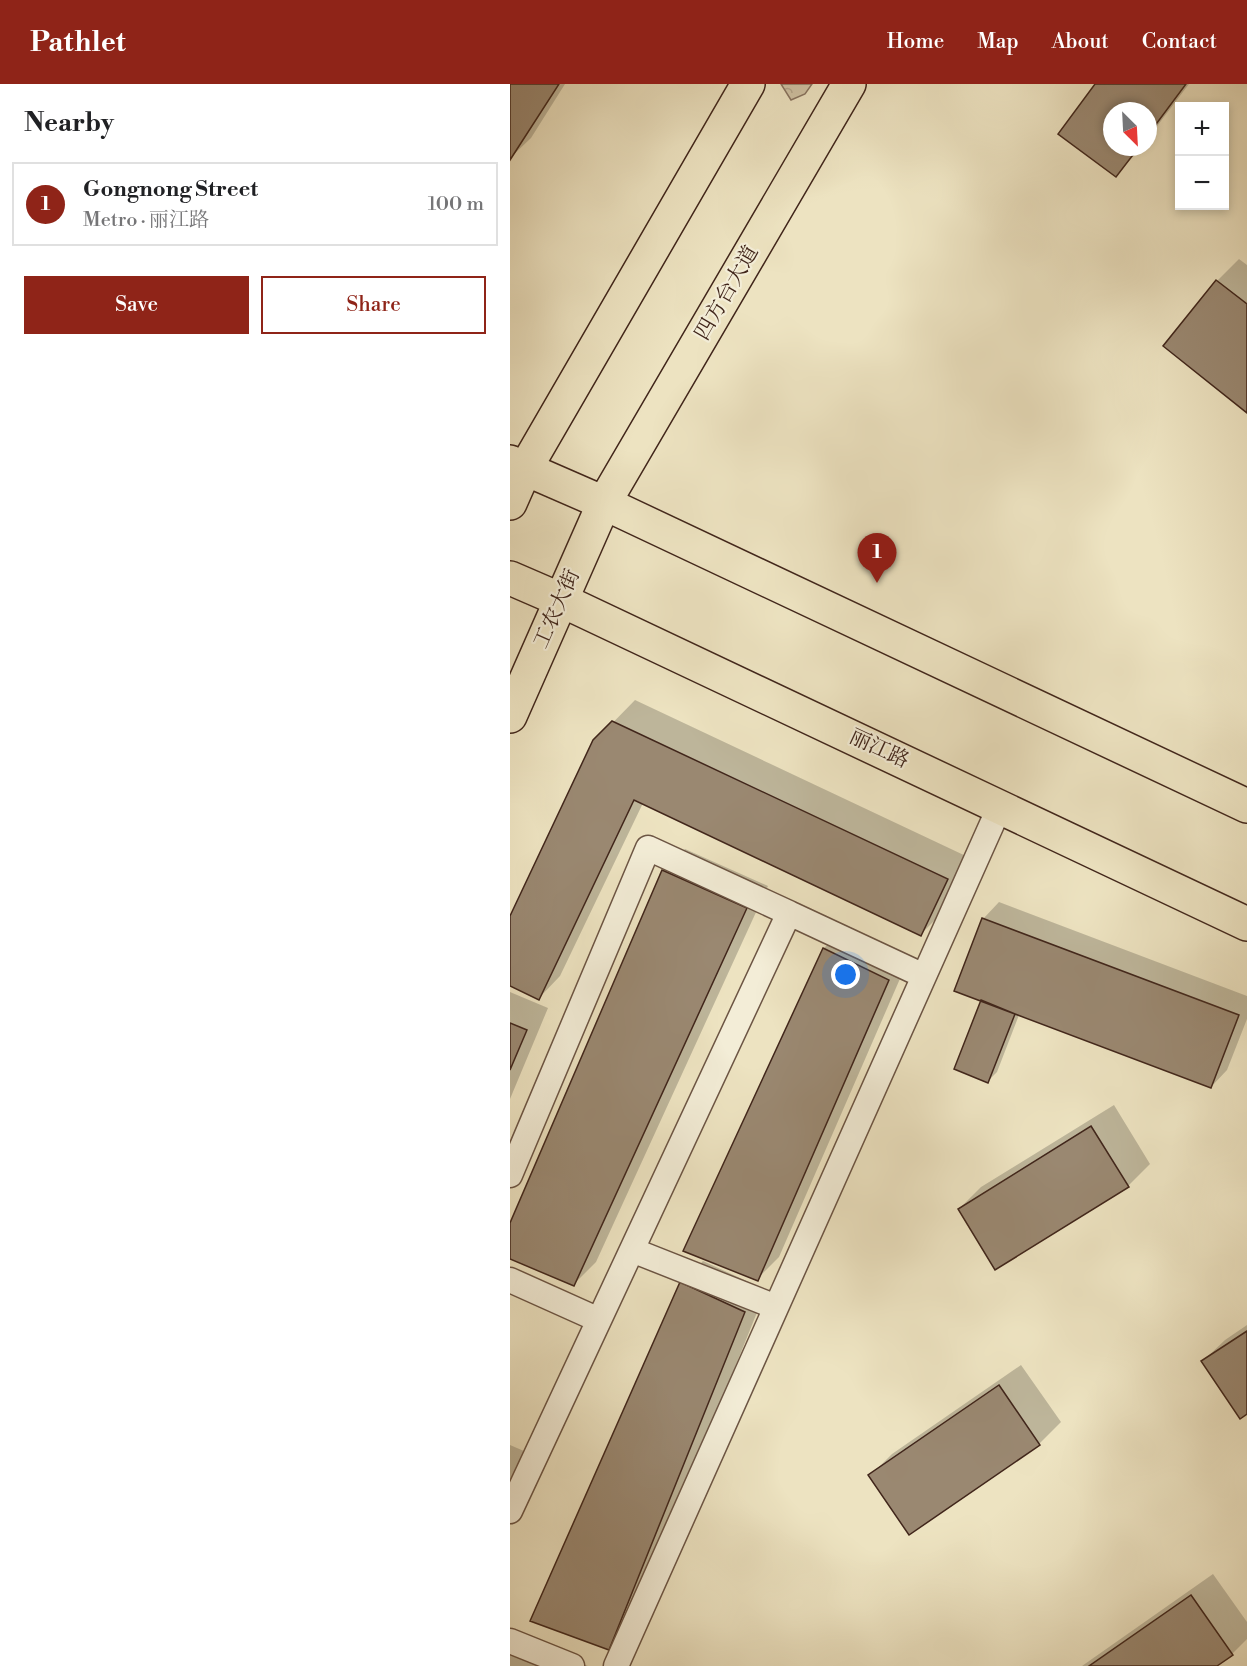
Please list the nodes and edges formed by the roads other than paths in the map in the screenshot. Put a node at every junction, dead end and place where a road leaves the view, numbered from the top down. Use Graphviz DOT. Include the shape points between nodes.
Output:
graph roads {
  1 [pos="748,84"];
  2 [pos="849,84"];
  3 [pos="518,465"];
  4 [pos="510,502"];
  5 [pos="604,503"];
  6 [pos="510,578"];
  7 [pos="561,600"];
  8 [pos="510,716"];
  9 [pos="1000,806"];
  10 [pos="1247,806"];
  11 [pos="789,913"];
  12 [pos="1247,924"];
  13 [pos="924,976"];
  14 [pos="510,1174"];
  15 [pos="632,1250"];
  16 [pos="510,1280"];
  17 [pos="776,1307"];
  18 [pos="599,1320"];
  19 [pos="519,1470"];
  20 [pos="510,1511"];
  21 [pos="510,1641"];
  22 [pos="572,1666"];
  23 [pos="616,1666"];
  1 -- 3 [label="main road"];
  2 -- 5 [label="main road, 四方台大道"];
  3 -- 4 [label="main road"];
  3 -- 5 [label="main road"];
  5 -- 7 [label="main road, 工农大街"];
  5 -- 10 [label="main road"];
  6 -- 7 [label="main road, 丽江路"];
  7 -- 8 [label="main road, 工农大街"];
  7 -- 9 [label="main road, 丽江路"];
  9 -- 12 [label="main road, 丽江路"];
  9 -- 13 [label="street"];
  11 -- 13 [label="street"];
  11 -- 14 [label="street" via="648,848"];
  11 -- 15 [label="street"];
  13 -- 17 [label="street"];
  15 -- 17 [label="street"];
  15 -- 18 [label="street"];
  16 -- 18 [label="street"];
  17 -- 23 [label="street"];
  18 -- 19 [label="street"];
  19 -- 20 [label="street"];
  21 -- 22 [label="street"];
}
